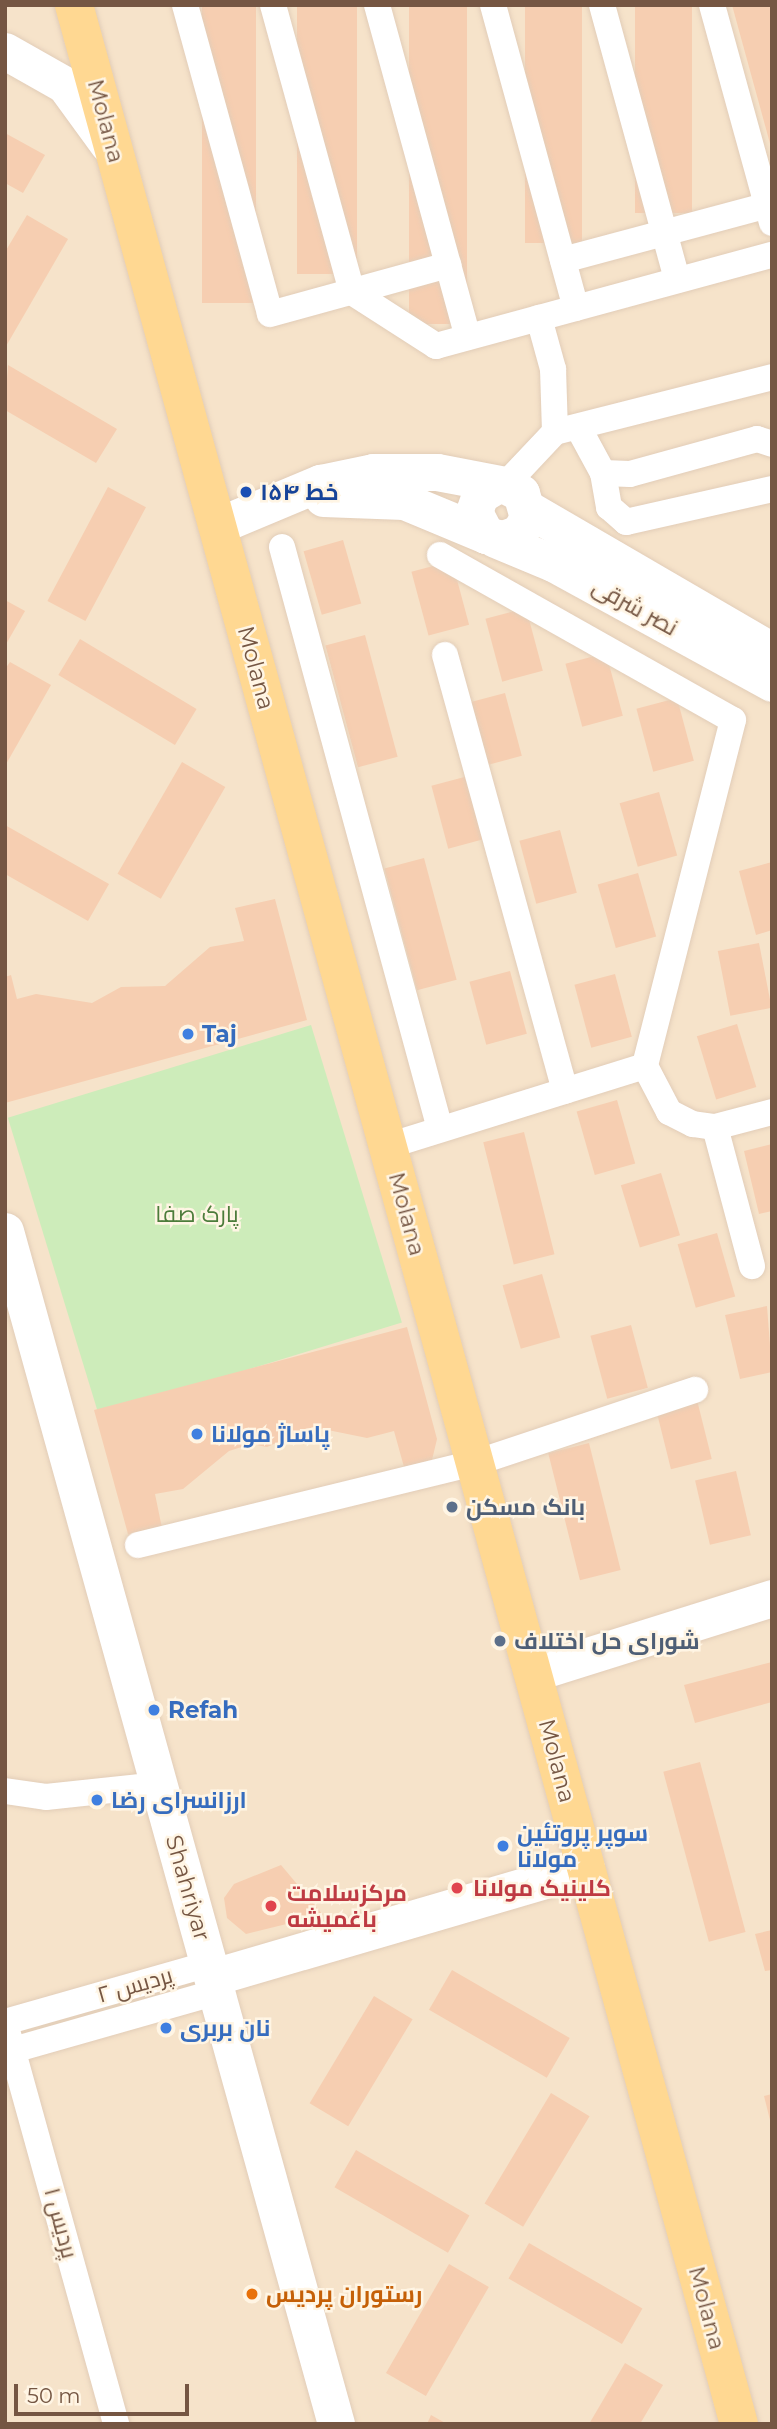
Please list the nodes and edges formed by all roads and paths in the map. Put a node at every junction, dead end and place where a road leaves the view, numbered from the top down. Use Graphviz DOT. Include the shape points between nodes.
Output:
graph roads {
  1 [pos="74,5"];
  2 [pos="185,5"];
  3 [pos="273,5"];
  4 [pos="377,5"];
  5 [pos="494,5"];
  6 [pos="602,5"];
  7 [pos="712,5"];
  8 [pos="5,51"];
  9 [pos="115,153"];
  10 [pos="770,211"];
  11 [pos="664,233"];
  12 [pos="772,255"];
  13 [pos="563,260"];
  14 [pos="448,265"];
  15 [pos="677,281"];
  16 [pos="352,292"];
  17 [pos="576,308"];
  18 [pos="539,318"];
  19 [pos="468,337"];
  20 [pos="772,377"];
  21 [pos="558,437"];
  22 [pos="772,444"];
  23 [pos="603,473"];
  24 [pos="772,489"];
  25 [pos="514,495"];
  26 [pos="273,503"];
  27 [pos="217,526"];
  28 [pos="490,537"];
  29 [pos="282,547"];
  30 [pos="440,555"];
  31 [pos="772,651"];
  32 [pos="444,655"];
  33 [pos="772,683"];
  34 [pos="645,1066"];
  35 [pos="565,1091"];
  36 [pos="772,1112"];
  37 [pos="715,1127"];
  38 [pos="440,1129"];
  39 [pos="388,1146"];
  40 [pos="5,1231"];
  41 [pos="752,1266"];
  42 [pos="695,1390"];
  43 [pos="475,1463"];
  44 [pos="138,1545"];
  45 [pos="772,1598"];
  46 [pos="533,1673"];
  47 [pos="159,1785"];
  48 [pos="5,1791"];
  49 [pos="586,1868"];
  50 [pos="218,1976"];
  51 [pos="5,2022"];
  52 [pos="13,2050"];
  53 [pos="116,2424"];
  54 [pos="336,2424"];
  55 [pos="739,2424"];
  1 -- 9 [label="main road, Molana"];
  2 -- 16 [label="street" via="270,314"];
  3 -- 16 [label="street"];
  4 -- 14 [label="street"];
  5 -- 13 [label="street"];
  6 -- 11 [label="street"];
  7 -- 10 [label="street"];
  8 -- 9 [label="street" via="65,85"];
  9 -- 27 [label="main road, Molana"];
  10 -- 11 [label="street"];
  11 -- 13 [label="street"];
  11 -- 15 [label="street"];
  12 -- 15 [label="street"];
  13 -- 17 [label="street"];
  14 -- 16 [label="street"];
  14 -- 19 [label="street"];
  15 -- 17 [label="street"];
  16 -- 19 [label="street" via="436,346"];
  17 -- 18 [label="street"];
  18 -- 19 [label="street"];
  18 -- 21 [label="street" via="553,369"];
  20 -- 21 [label="street"];
  21 -- 23 [label="street"];
  21 -- 25 [label="street"];
  22 -- 23 [label="street" via="757,439 631,474"];
  23 -- 24 [label="street" via="609,508 626,522"];
  25 -- 26 [label="street, نصر شرقی" via="437,472 373,472 320,483"];
  25 -- 28 [label="street" via="519,533"];
  25 -- 31 [label="street, نصر شرقی"];
  26 -- 27 [label="street, نصر شرقی"];
  26 -- 28 [label="street, نصر شرقی" via="345,495 404,501"];
  27 -- 39 [label="main road, Molana"];
  28 -- 33 [label="street, نصر شرقی" via="553,563"];
  29 -- 38 [label="street"];
  30 -- 34 [label="street" via="733,720"];
  32 -- 35 [label="street"];
  34 -- 35 [label="street"];
  34 -- 37 [label="street" via="669,1111"];
  35 -- 38 [label="street"];
  36 -- 37 [label="street"];
  37 -- 41 [label="street"];
  38 -- 39 [label="street"];
  39 -- 43 [label="main road, Molana"];
  40 -- 47 [label="street, Shahriyar"];
  42 -- 43 [label="street"];
  43 -- 44 [label="street"];
  43 -- 46 [label="main road, Molana"];
  45 -- 46 [label="street"];
  46 -- 49 [label="main road, Molana"];
  47 -- 48 [label="street" via="47,1797"];
  47 -- 50 [label="street, Shahriyar"];
  49 -- 50 [label="street, پردیس ۲"];
  49 -- 55 [label="main road, Molana"];
  50 -- 51 [label="street, پردیس ۲"];
  50 -- 52 [label="street"];
  50 -- 54 [label="street, Shahriyar"];
  51 -- 52 [label="street, پردیس ۱"];
  52 -- 53 [label="street, پردیس ۱"];
}
